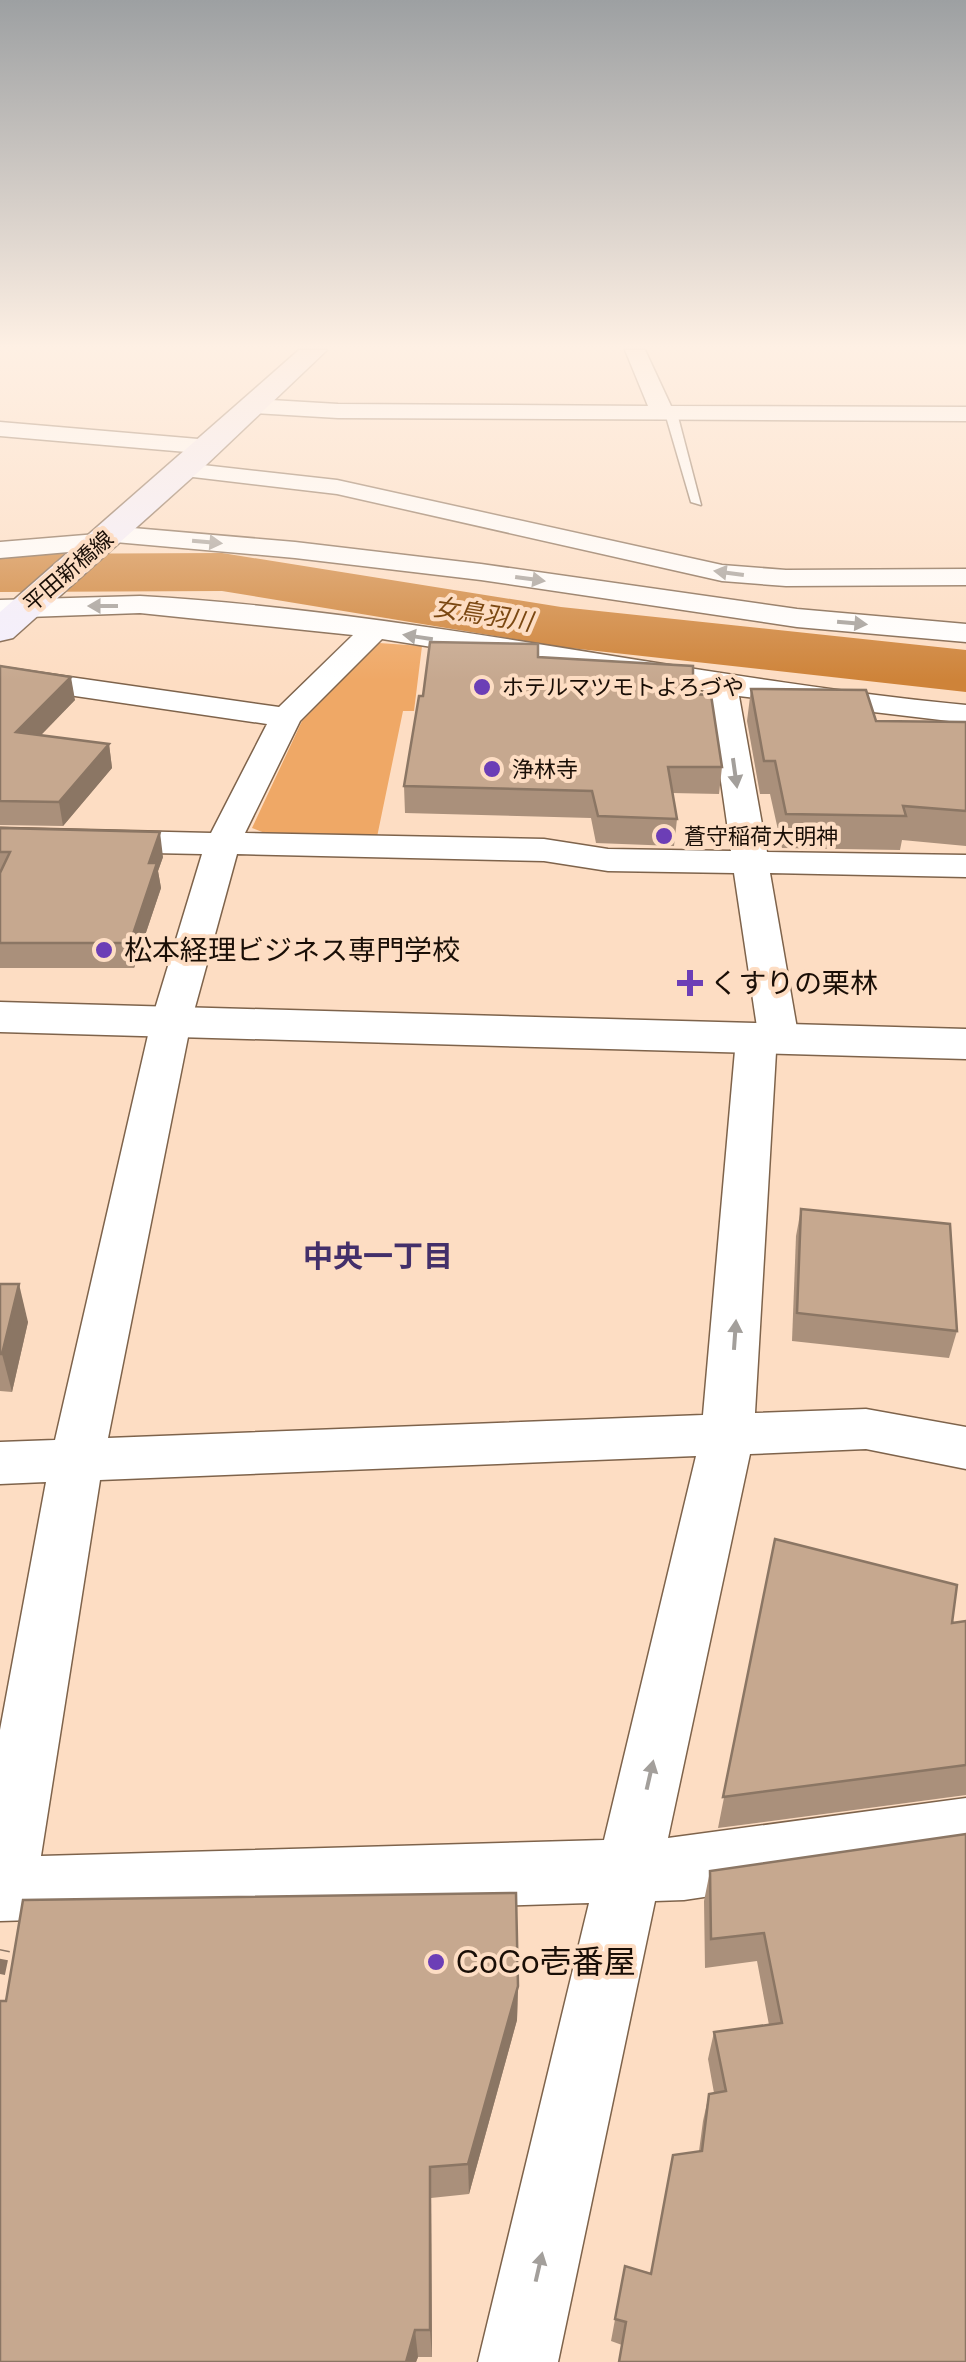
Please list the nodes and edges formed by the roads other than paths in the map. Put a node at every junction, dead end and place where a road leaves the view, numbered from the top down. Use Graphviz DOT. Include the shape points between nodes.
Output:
graph roads {
  1 [pos="196,460"];
  2 [pos="683,460"];
  3 [pos="185,470"];
  4 [pos="697,502"];
  5 [pos="103,541"];
  6 [pos="0,550"];
  7 [pos="966,577"];
  8 [pos="17,611"];
  9 [pos="374,630"];
  10 [pos="966,633"];
  11 [pos="0,676"];
  12 [pos="722,684"];
  13 [pos="966,714"];
  14 [pos="286,718"];
  15 [pos="0,839"];
  16 [pos="222,845"];
  17 [pos="748,861"];
  18 [pos="966,866"];
  19 [pos="0,1018"];
  20 [pos="171,1022"];
  21 [pos="767,1039"];
  22 [pos="966,1044"];
  23 [pos="728,1432"];
  24 [pos="966,1448"];
  25 [pos="78,1460"];
  26 [pos="0,1463"];
  27 [pos="966,1828"];
  28 [pos="628,1870"];
  29 [pos="1,1889"];
  30 [pos="518,2362"];
  1 -- 3 [label="main road, 平田新橋線"];
  2 -- 4 [label="lane"];
  3 -- 5 [label="main road, 平田新橋線"];
  7 -- 3 [label="street, one-way" via="722,572 337,487"];
  5 -- 6 [label="street"];
  5 -- 8 [label="main road, 平田新橋線"];
  5 -- 10 [label="street, one-way" via="313,552 797,618"];
  9 -- 8 [label="street, one-way" via="158,606"];
  12 -- 9 [label="street, one-way"];
  9 -- 14 [label="street"];
  11 -- 14 [label="street"];
  12 -- 13 [label="street"];
  12 -- 17 [label="street, one-way"];
  14 -- 16 [label="street"];
  15 -- 16 [label="street"];
  16 -- 17 [label="street"];
  16 -- 20 [label="street"];
  17 -- 18 [label="street"];
  17 -- 21 [label="street"];
  19 -- 20 [label="street"];
  20 -- 21 [label="street"];
  20 -- 25 [label="street"];
  21 -- 22 [label="street"];
  23 -- 21 [label="street, one-way"];
  23 -- 24 [label="street" via="866,1429"];
  23 -- 25 [label="street"];
  28 -- 23 [label="street, one-way"];
  25 -- 26 [label="street"];
  25 -- 29 [label="street"];
  27 -- 28 [label="street" via="684,1869"];
  28 -- 29 [label="street"];
  30 -- 28 [label="street, one-way"];
}
